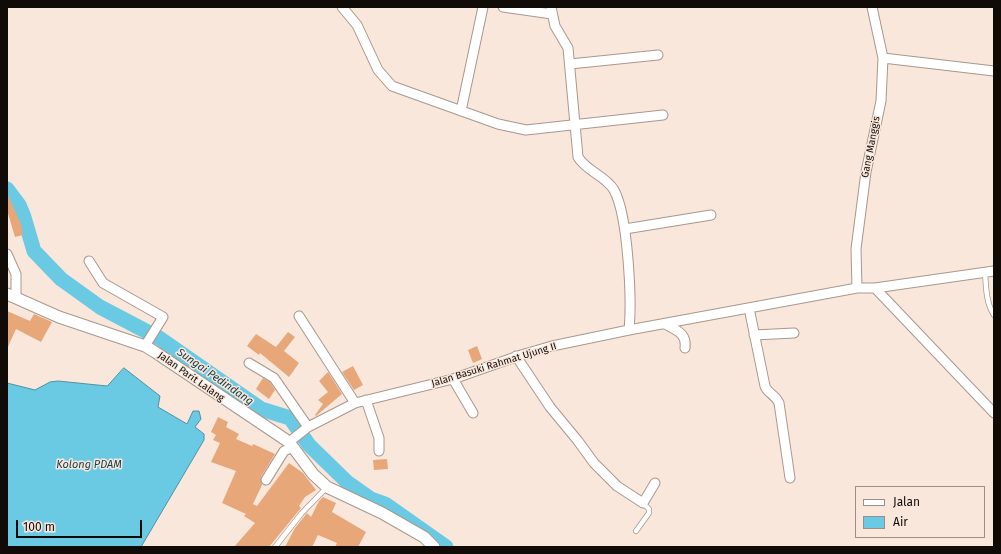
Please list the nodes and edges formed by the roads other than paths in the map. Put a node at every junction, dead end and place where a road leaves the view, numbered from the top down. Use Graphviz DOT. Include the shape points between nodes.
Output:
graph roads {
  1 [pos="342,7"];
  2 [pos="483,7"];
  3 [pos="503,7"];
  4 [pos="872,7"];
  5 [pos="552,10"];
  6 [pos="658,55"];
  7 [pos="883,58"];
  8 [pos="570,64"];
  9 [pos="994,70"];
  10 [pos="461,111"];
  11 [pos="663,115"];
  12 [pos="575,126"];
  13 [pos="711,215"];
  14 [pos="625,229"];
  15 [pos="7,254"];
  16 [pos="89,261"];
  17 [pos="990,272"];
  18 [pos="857,288"];
  19 [pos="875,288"];
  20 [pos="12,296"];
  21 [pos="749,308"];
  22 [pos="994,315"];
  23 [pos="299,316"];
  24 [pos="665,324"];
  25 [pos="629,330"];
  26 [pos="794,333"];
  27 [pos="754,335"];
  28 [pos="146,343"];
  29 [pos="686,348"];
  30 [pos="516,356"];
  31 [pos="249,363"];
  32 [pos="453,379"];
  33 [pos="366,400"];
  34 [pos="355,403"];
  35 [pos="473,413"];
  36 [pos="994,413"];
  37 [pos="306,428"];
  38 [pos="293,442"];
  39 [pos="379,451"];
  40 [pos="790,478"];
  41 [pos="266,480"];
  42 [pos="655,483"];
  43 [pos="328,488"];
  44 [pos="643,503"];
  45 [pos="636,531"];
  46 [pos="275,547"];
  47 [pos="434,547"];
  1 -- 10 [label="street" via="357,25 378,70 386,81 400,90"];
  2 -- 10 [label="street"];
  3 -- 5 [label="street"];
  4 -- 7 [label="street, Gang Manggis"];
  5 -- 8 [label="street" via="555,26 567,44"];
  6 -- 8 [label="street"];
  7 -- 9 [label="street"];
  7 -- 18 [label="street, Gang Manggis" via="881,101 866,172 856,249"];
  8 -- 12 [label="street"];
  10 -- 12 [label="street" via="512,128 526,130"];
  11 -- 12 [label="street"];
  12 -- 14 [label="street" via="578,156 613,189"];
  13 -- 14 [label="street"];
  14 -- 25 [label="street"];
  15 -- 20 [label="street" via="16,274"];
  16 -- 28 [label="street" via="103,283 163,317"];
  17 -- 19 [label="street, Jalan Basuki Rahmat Ujung II"];
  17 -- 22 [label="lane" via="987,295 990,310"];
  18 -- 19 [label="street, Jalan Basuki Rahmat Ujung II"];
  18 -- 21 [label="street, Jalan Basuki Rahmat Ujung II"];
  19 -- 36 [label="street"];
  20 -- 28 [label="street, Jalan Parit Lalang" via="59,317"];
  21 -- 24 [label="street, Jalan Basuki Rahmat Ujung II"];
  21 -- 27 [label="street"];
  23 -- 34 [label="street"];
  24 -- 25 [label="street, Jalan Basuki Rahmat Ujung II"];
  24 -- 29 [label="street" via="684,336"];
  25 -- 30 [label="street, Jalan Basuki Rahmat Ujung II"];
  26 -- 27 [label="street"];
  27 -- 40 [label="street" via="765,388 779,403"];
  28 -- 38 [label="street, Jalan Parit Lalang"];
  30 -- 32 [label="street, Jalan Basuki Rahmat Ujung II"];
  30 -- 44 [label="street" via="550,407 594,463 617,486"];
  31 -- 37 [label="street" via="274,378"];
  32 -- 33 [label="street, Jalan Basuki Rahmat Ujung II"];
  32 -- 35 [label="street"];
  33 -- 34 [label="street, Jalan Basuki Rahmat Ujung II"];
  33 -- 39 [label="street" via="379,438"];
  34 -- 37 [label="street, Jalan Basuki Rahmat Ujung II"];
  37 -- 38 [label="street, Jalan Basuki Rahmat Ujung II"];
  38 -- 41 [label="street, Jalan Basuki Rahmat Ujung II" via="284,451"];
  38 -- 43 [label="street, Jalan Parit Lalang" via="313,474"];
  42 -- 44 [label="street"];
  43 -- 46 [label="lane" via="301,514"];
  43 -- 47 [label="street, Jalan Parit Lalang" via="382,513 424,537"];
  44 -- 45 [label="lane" via="649,509 649,513"];
}
